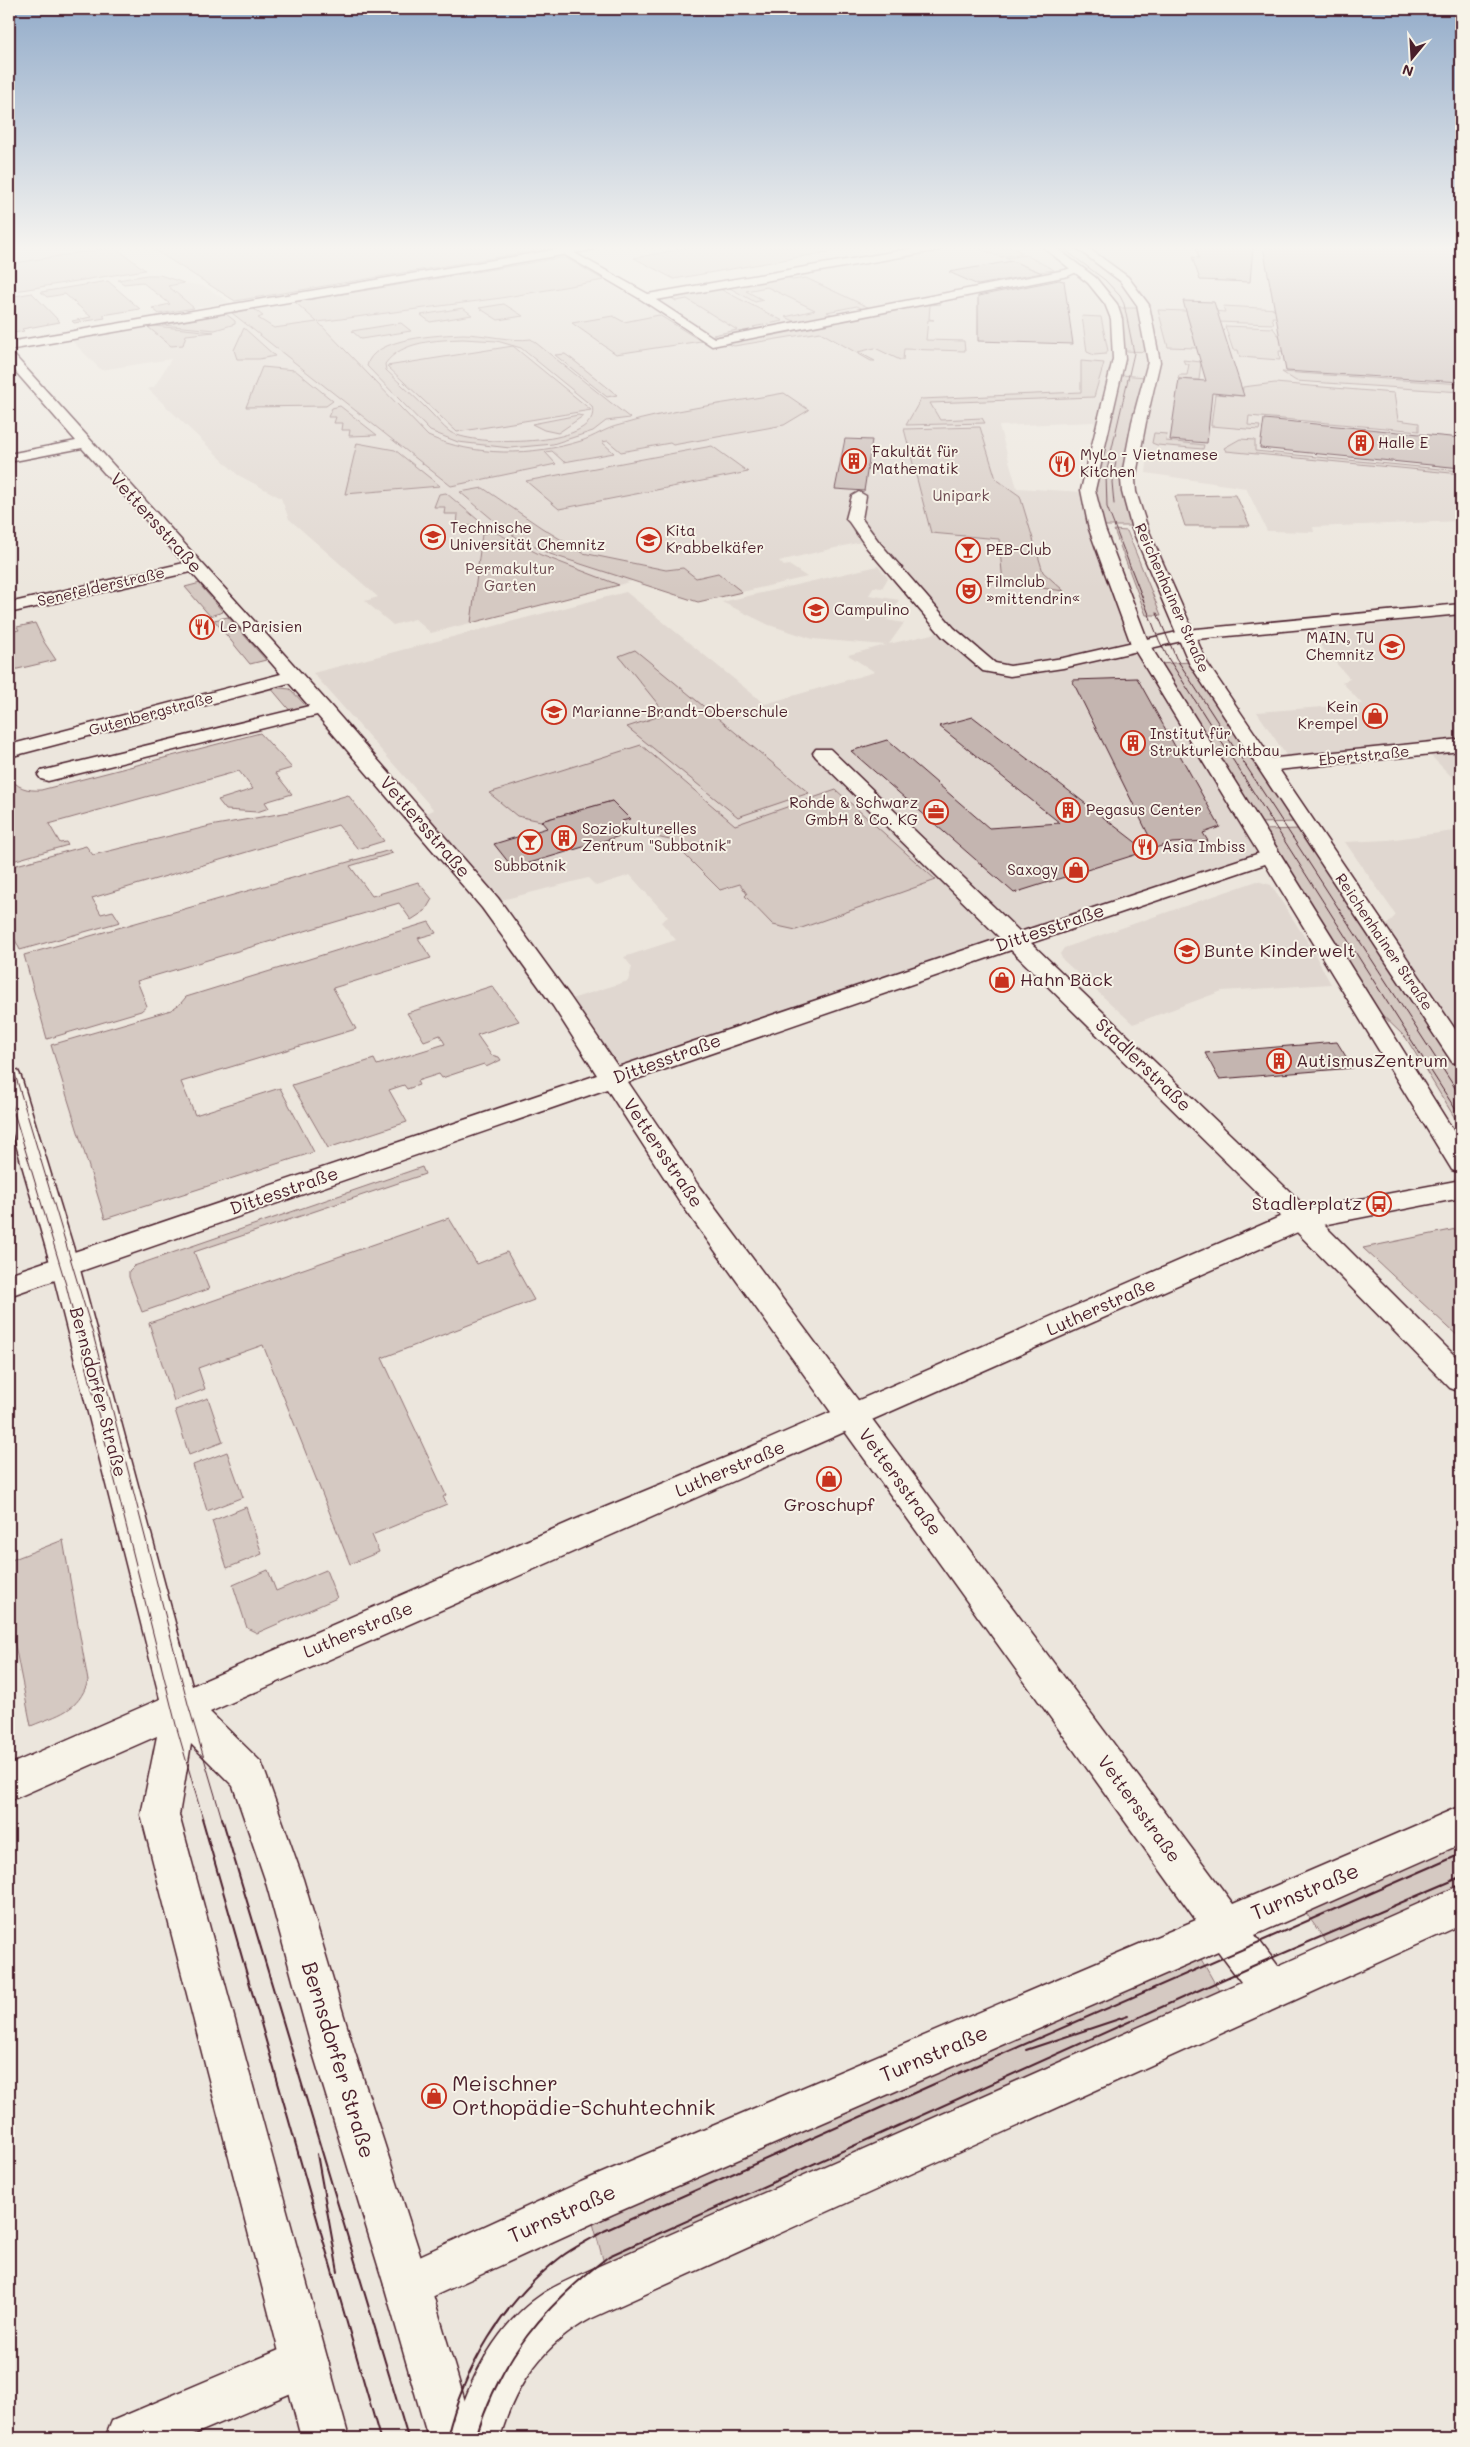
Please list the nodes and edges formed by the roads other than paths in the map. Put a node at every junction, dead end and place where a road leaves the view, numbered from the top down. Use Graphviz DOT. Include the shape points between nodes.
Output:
graph roads {
  1 [pos="13,361"];
  2 [pos="1118,361"];
  3 [pos="1154,361"];
  4 [pos="85,443"];
  5 [pos="9,458"];
  6 [pos="859,496"];
  7 [pos="194,566"];
  8 [pos="9,608"];
  9 [pos="1461,610"];
  10 [pos="1186,636"];
  11 [pos="1140,644"];
  12 [pos="293,676"];
  13 [pos="322,708"];
  14 [pos="1461,745"];
  15 [pos="9,752"];
  16 [pos="823,753"];
  17 [pos="1267,765"];
  18 [pos="48,775"];
  19 [pos="1270,856"];
  20 [pos="1016,940"];
  21 [pos="1461,1056"];
  22 [pos="9,1077"];
  23 [pos="613,1079"];
  24 [pos="1461,1164"];
  25 [pos="1461,1189"];
  26 [pos="1302,1219"];
  27 [pos="65,1266"];
  28 [pos="9,1285"];
  29 [pos="1461,1380"];
  30 [pos="852,1416"];
  31 [pos="180,1708"];
  32 [pos="9,1783"];
  33 [pos="1461,1825"];
  34 [pos="1461,1905"];
  35 [pos="1226,1927"];
  36 [pos="1270,1988"];
  37 [pos="408,2285"];
  38 [pos="305,2363"];
  39 [pos="129,2438"];
  40 [pos="325,2438"];
  41 [pos="452,2438"];
  42 [pos="476,2438"];
  1 -- 4 [label="street, Vettersstraße"];
  2 -- 11 [label="street" via="1088,490 1097,529"];
  3 -- 10 [label="street, Reichenhainer Straße" via="1139,422 1128,492 1140,529"];
  4 -- 5 [label="street"];
  4 -- 7 [label="street, Vettersstraße"];
  6 -- 11 [label="street" via="854,519 862,532 948,632 989,667 1022,670"];
  7 -- 8 [label="street, Senefelderstraße"];
  7 -- 12 [label="street, Vettersstraße"];
  9 -- 10 [label="street"];
  10 -- 11 [label="street"];
  10 -- 17 [label="street, Reichenhainer Straße" via="1198,663"];
  11 -- 19 [label="street"];
  12 -- 13 [label="street, Vettersstraße"];
  12 -- 15 [label="street, Gutenbergstraße"];
  13 -- 18 [label="street"];
  13 -- 23 [label="street, Vettersstraße" via="485,896"];
  14 -- 17 [label="street, Ebertstraße"];
  16 -- 20 [label="street, Stadlerstraße"];
  17 -- 21 [label="street, Reichenhainer Straße"];
  19 -- 20 [label="street, Dittesstraße"];
  19 -- 24 [label="street"];
  20 -- 23 [label="street, Dittesstraße" via="802,1011"];
  20 -- 26 [label="street, Stadlerstraße"];
  22 -- 27 [label="street, Bernsdorfer Straße"];
  23 -- 27 [label="street, Dittesstraße"];
  23 -- 30 [label="street, Vettersstraße" via="690,1195"];
  25 -- 26 [label="street, Lutherstraße"];
  26 -- 29 [label="street, Stadlerstraße"];
  26 -- 30 [label="street, Lutherstraße"];
  27 -- 28 [label="street, Dittesstraße"];
  27 -- 31 [label="street, Bernsdorfer Straße"];
  30 -- 31 [label="street, Lutherstraße"];
  30 -- 35 [label="street, Vettersstraße"];
  31 -- 32 [label="street, Lutherstraße"];
  31 -- 37 [label="street, Bernsdorfer Straße" via="248,1775 284,1879 334,2053"];
  31 -- 38 [label="street, Bernsdorfer Straße" via="160,1815"];
  33 -- 35 [label="street, Turnstraße"];
  34 -- 36 [label="street"];
  35 -- 36 [label="street, Vettersstraße"];
  35 -- 37 [label="street, Turnstraße" via="597,2198"];
  36 -- 42 [label="street" via="615,2282 560,2310 507,2362 489,2395"];
  37 -- 41 [label="street, Bernsdorfer Straße"];
  38 -- 39 [label="street"];
  38 -- 40 [label="street, Bernsdorfer Straße"];
}
